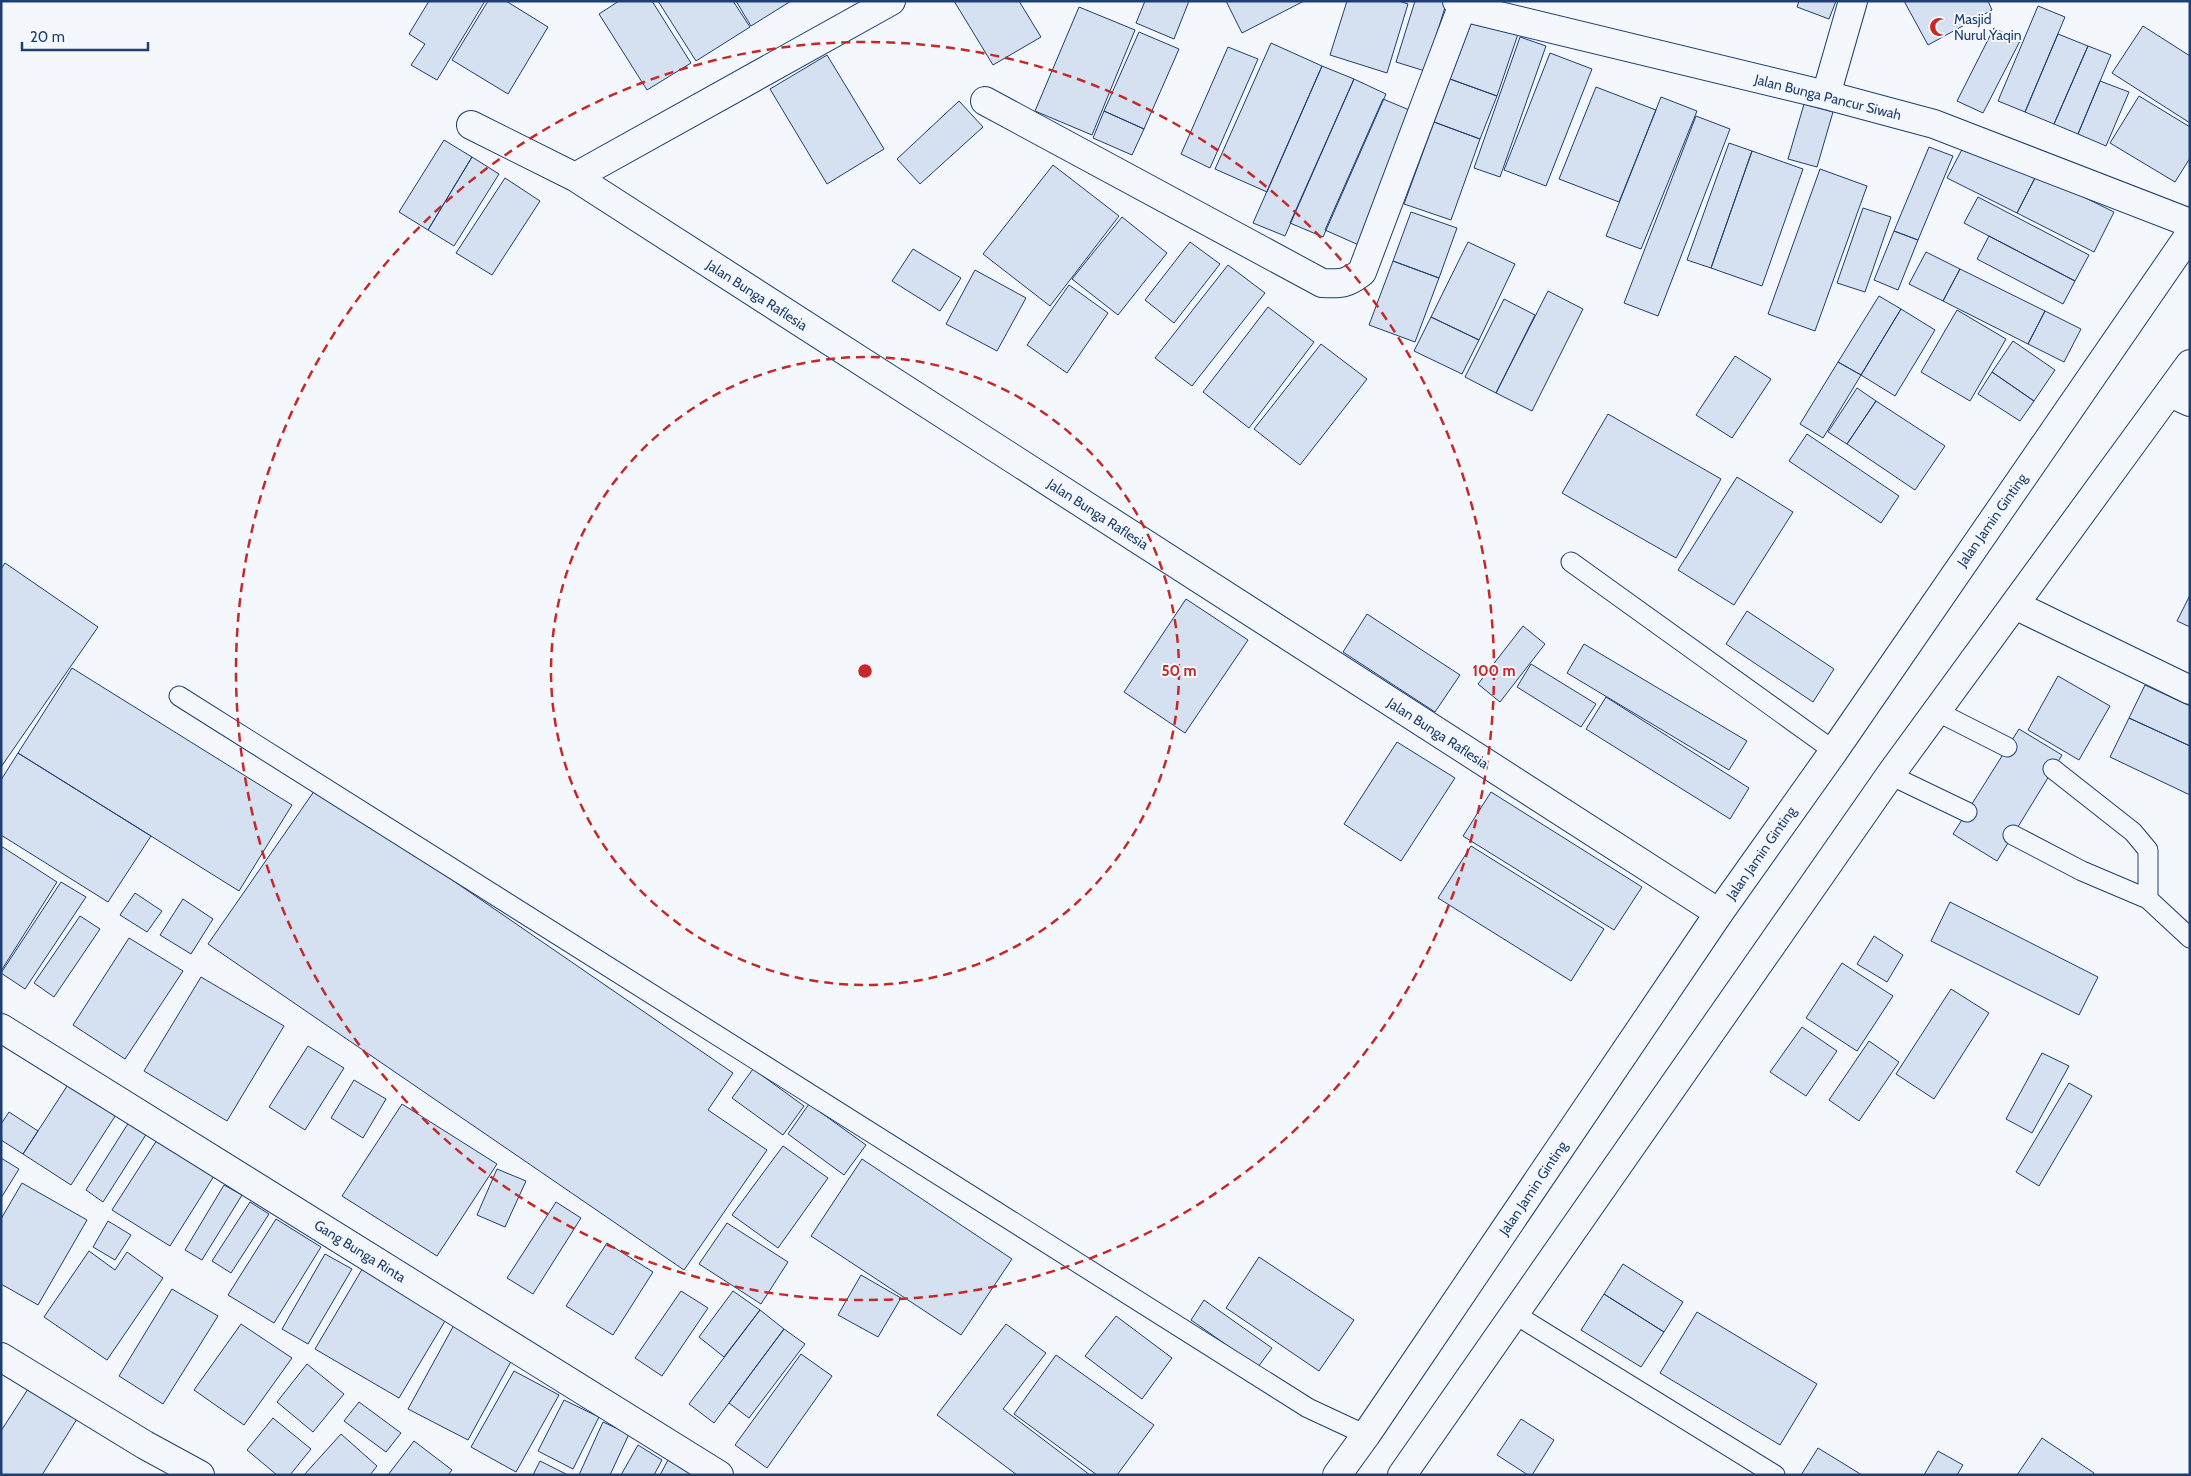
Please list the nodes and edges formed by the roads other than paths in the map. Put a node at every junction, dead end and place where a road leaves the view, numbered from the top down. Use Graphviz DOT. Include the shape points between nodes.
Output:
graph roads {
  1 [pos="891,1"];
  2 [pos="1853,1"];
  3 [pos="1459,4"];
  4 [pos="1826,95"];
  5 [pos="985,101"];
  6 [pos="471,125"];
  7 [pos="575,177"];
  8 [pos="2190,223"];
  9 [pos="2190,234"];
  10 [pos="2190,364"];
  11 [pos="2180,398"];
  12 [pos="1571,562"];
  13 [pos="2015,605"];
  14 [pos="2190,690"];
  15 [pos="179,696"];
  16 [pos="1938,712"];
  17 [pos="2008,747"];
  18 [pos="1834,751"];
  19 [pos="2054,769"];
  20 [pos="1890,775"];
  21 [pos="1967,812"];
  22 [pos="2013,835"];
  23 [pos="2148,899"];
  24 [pos="1719,913"];
  25 [pos="2190,938"];
  26 [pos="1,1028"];
  27 [pos="1514,1313"];
  28 [pos="1,1357"];
  29 [pos="1366,1435"];
  30 [pos="200,1475"];
  31 [pos="719,1475"];
  32 [pos="1336,1475"];
  33 [pos="1402,1475"];
  34 [pos="1775,1475"];
  1 -- 7 [label="main road"];
  2 -- 4 [label="main road"];
  3 -- 4 [label="main road, Jalan Bunga Pancur Siwah"];
  3 -- 5 [label="main road" via="1362,272 1341,284 1322,283"];
  4 -- 8 [label="main road, Jalan Bunga Pancur Siwah" via="1934,124"];
  6 -- 7 [label="main road, Jalan Bunga Raflesia"];
  7 -- 24 [label="main road, Jalan Bunga Raflesia"];
  9 -- 18 [label="main road, Jalan Jamin Ginting"];
  10 -- 11 [label="main road"];
  11 -- 13 [label="main road"];
  12 -- 18 [label="lane"];
  13 -- 14 [label="main road"];
  13 -- 16 [label="main road"];
  15 -- 29 [label="lane" via="1308,1408"];
  16 -- 17 [label="lane"];
  16 -- 20 [label="main road"];
  18 -- 24 [label="main road, Jalan Jamin Ginting"];
  19 -- 23 [label="lane" via="2133,832 2148,850"];
  20 -- 21 [label="lane"];
  20 -- 27 [label="main road"];
  22 -- 23 [label="lane" via="2082,871"];
  23 -- 25 [label="lane"];
  24 -- 29 [label="main road, Jalan Jamin Ginting"];
  26 -- 31 [label="main road, Gang Bunga Rinta"];
  27 -- 33 [label="main road"];
  27 -- 34 [label="lane"];
  28 -- 30 [label="main road"];
  29 -- 32 [label="main road, Jalan Jamin Ginting"];
}
